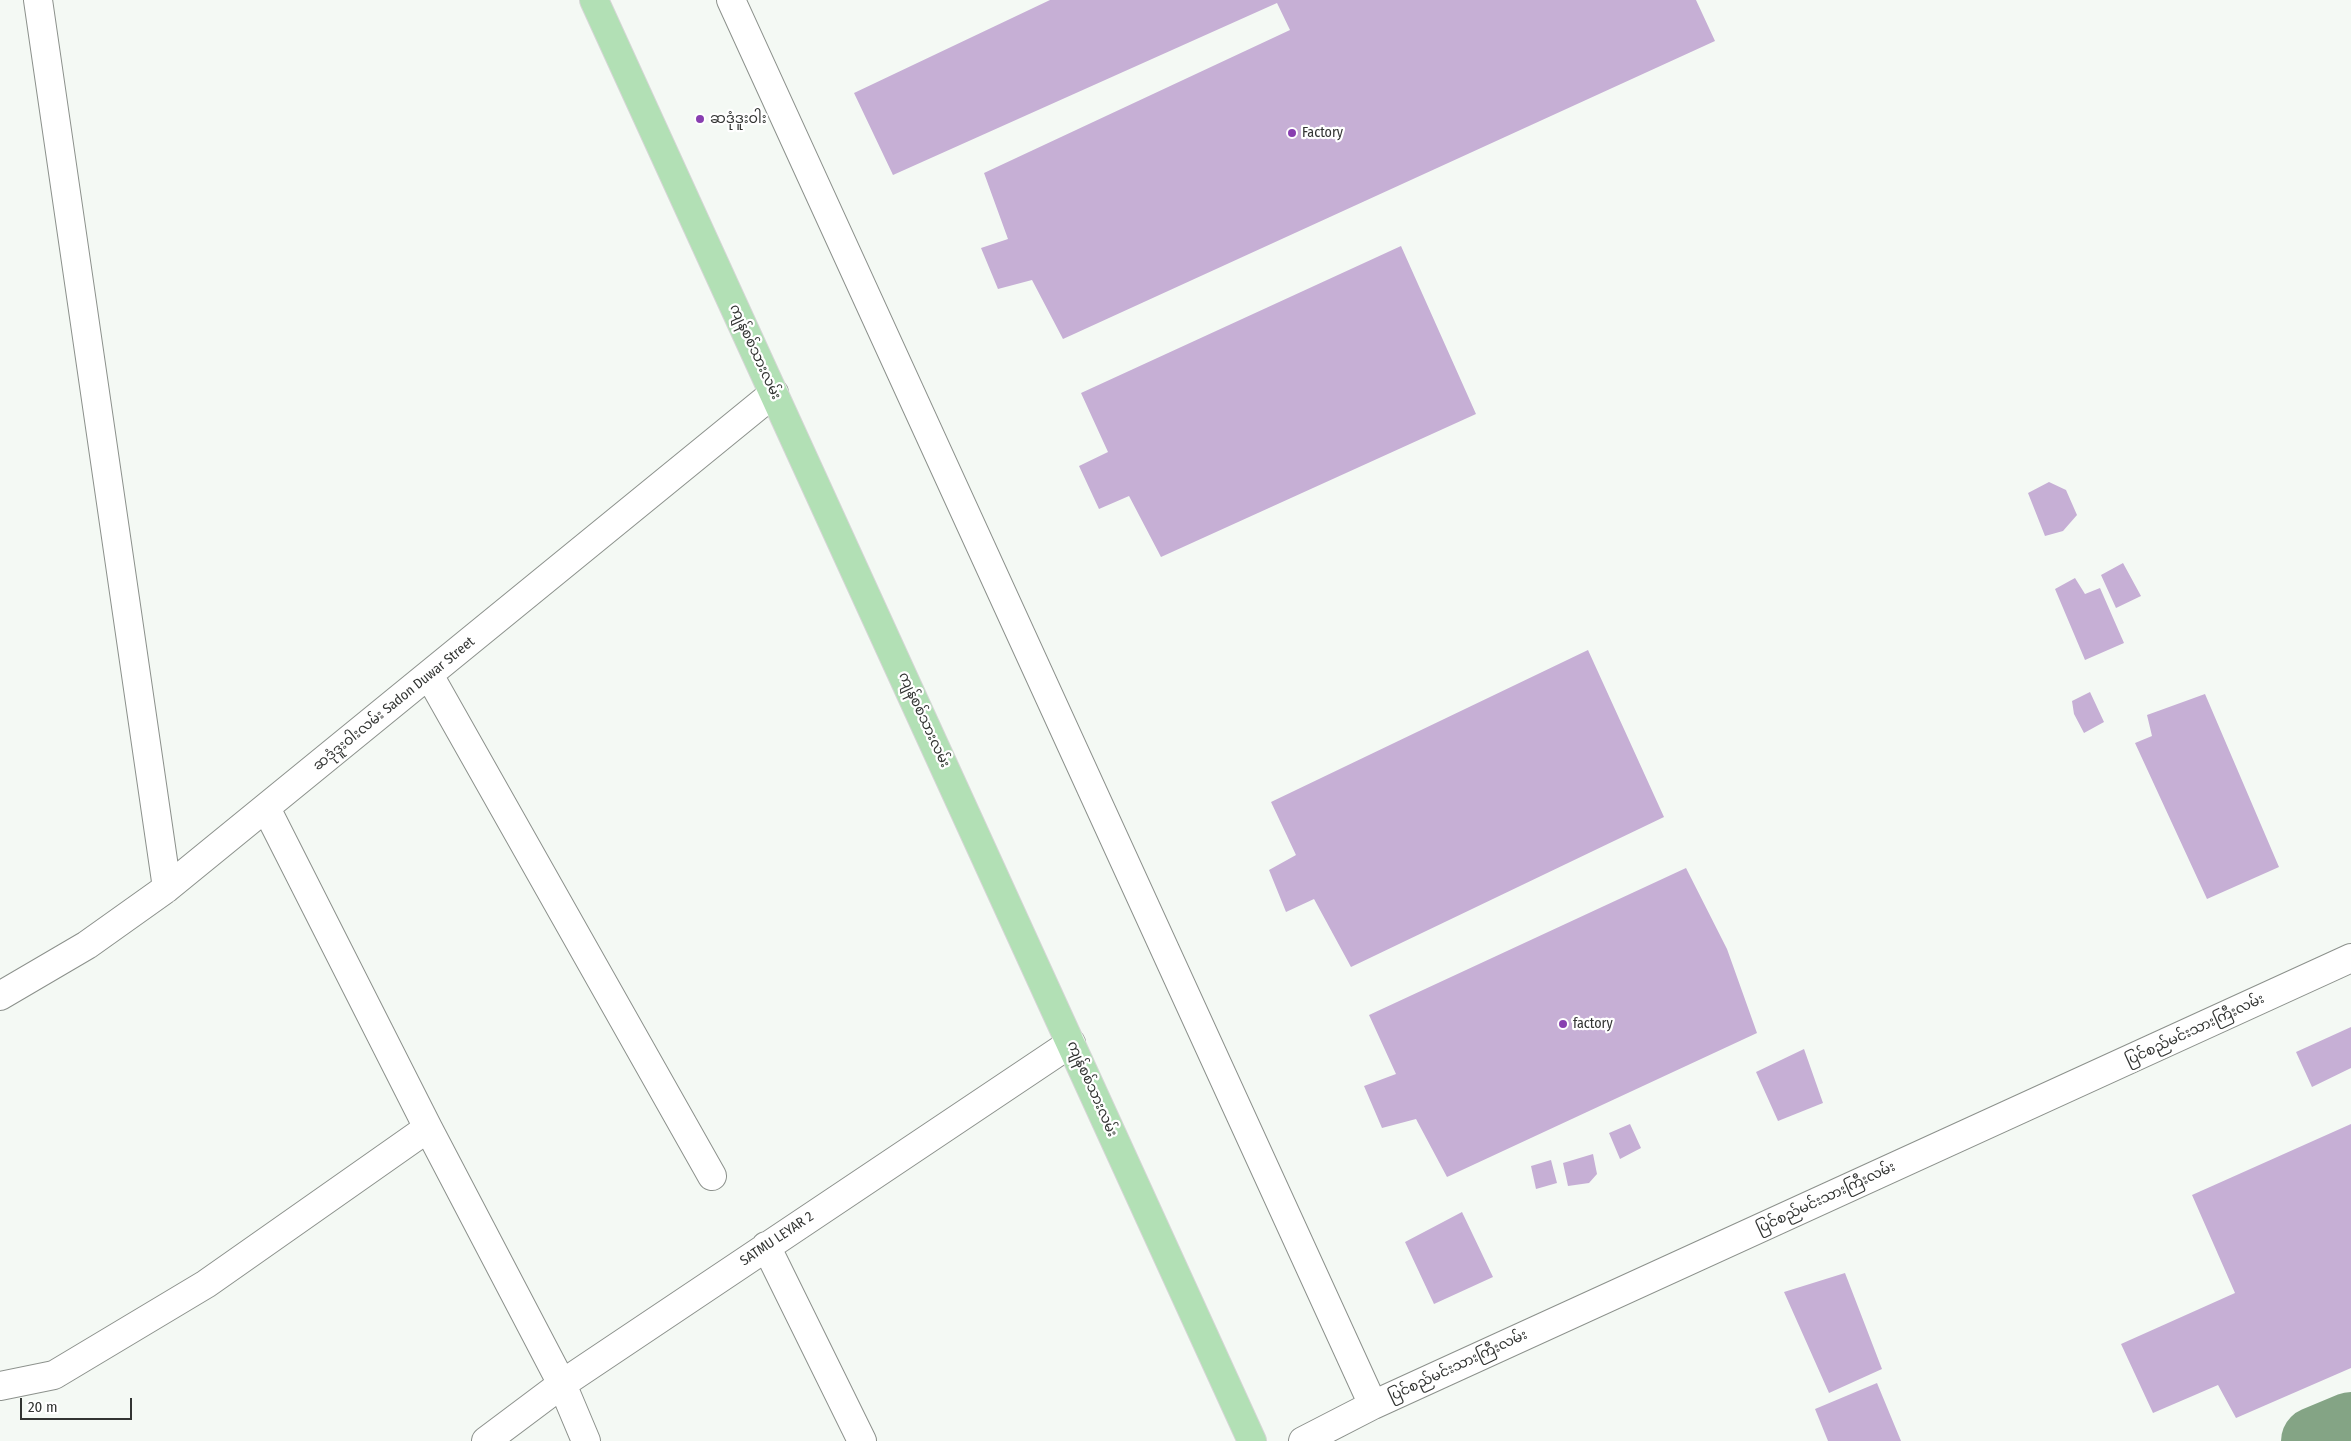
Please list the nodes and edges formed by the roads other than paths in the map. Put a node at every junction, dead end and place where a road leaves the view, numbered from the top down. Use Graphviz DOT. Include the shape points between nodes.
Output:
graph roads {
  1 [pos="38,0"];
  2 [pos="594,0"];
  3 [pos="732,0"];
  4 [pos="774,393"];
  5 [pos="429,675"];
  6 [pos="266,808"];
  7 [pos="167,888"];
  8 [pos="2351,958"];
  9 [pos="0,996"];
  10 [pos="1071,1043"];
  11 [pos="428,1128"];
  12 [pos="712,1176"];
  13 [pos="766,1246"];
  14 [pos="562,1384"];
  15 [pos="0,1386"];
  16 [pos="1373,1404"];
  17 [pos="486,1441"];
  18 [pos="586,1441"];
  19 [pos="862,1441"];
  20 [pos="1252,1441"];
  21 [pos="1303,1441"];
  1 -- 7 [label="street"];
  2 -- 4 [label="main road, ကျန်စစ်သားလမ်း"];
  3 -- 16 [label="street"];
  4 -- 5 [label="street, ဆဒုံဒူးဝါးလမ်း Sadon Duwar Street"];
  4 -- 10 [label="main road, ကျန်စစ်သားလမ်း"];
  5 -- 6 [label="street, ဆဒုံဒူးဝါးလမ်း Sadon Duwar Street"];
  5 -- 12 [label="street"];
  6 -- 7 [label="street, ဆဒုံဒူးဝါးလမ်း Sadon Duwar Street"];
  6 -- 11 [label="street"];
  7 -- 9 [label="street, ဆဒုံဒူးဝါးလမ်း Sadon Duwar Street" via="87,945"];
  8 -- 16 [label="street, ပြင်စည်မင်းသားကြီးလမ်း"];
  10 -- 13 [label="street, SATMU LEYAR 2"];
  10 -- 20 [label="main road, ကျန်စစ်သားလမ်း"];
  11 -- 14 [label="street"];
  11 -- 15 [label="street" via="197,1289 54,1375"];
  13 -- 14 [label="street, SATMU LEYAR 2"];
  13 -- 19 [label="street"];
  14 -- 17 [label="street, SATMU LEYAR 2"];
  14 -- 18 [label="street"];
  16 -- 21 [label="street, ပြင်စည်မင်းသားကြီးလမ်း"];
}
